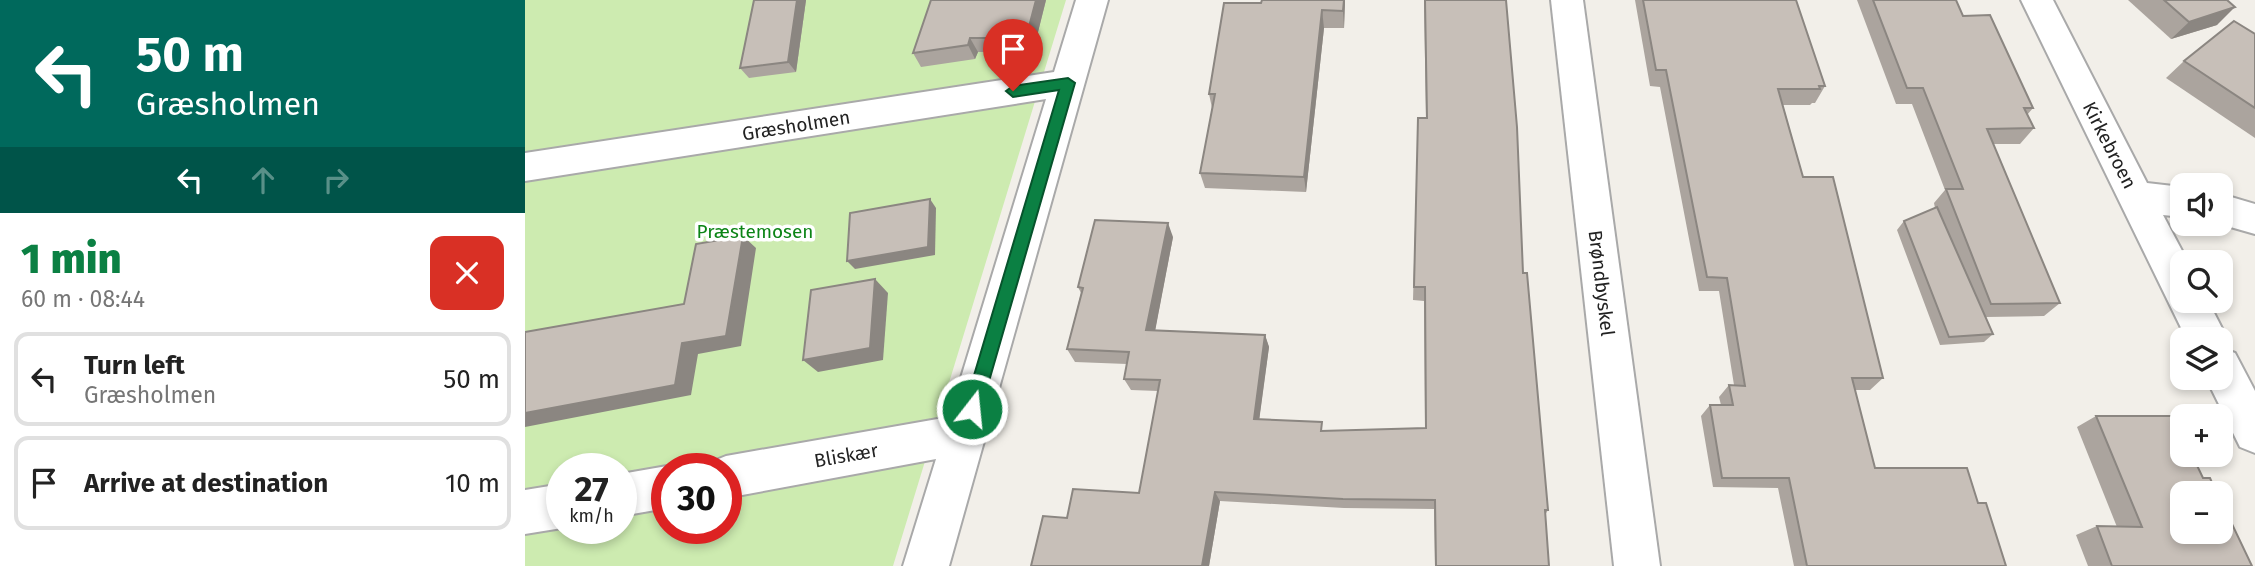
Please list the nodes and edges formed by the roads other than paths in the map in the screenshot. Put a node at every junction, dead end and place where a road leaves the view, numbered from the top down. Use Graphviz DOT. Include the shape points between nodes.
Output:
graph roads {
  1 [pos="1092,0"];
  2 [pos="1567,0"];
  3 [pos="2038,0"];
  4 [pos="1068,83"];
  5 [pos="525,167"];
  6 [pos="2135,196"];
  7 [pos="2170,200"];
  8 [pos="2233,213"];
  9 [pos="2255,219"];
  10 [pos="2170,265"];
  11 [pos="2233,390"];
  12 [pos="2255,433"];
  13 [pos="965,434"];
  14 [pos="742,474"];
  15 [pos="546,509"];
  16 [pos="525,512"];
  17 [pos="926,566"];
  18 [pos="1637,566"];
  1 -- 4 [label="street"];
  2 -- 18 [label="street, Brøndbyskel"];
  3 -- 6 [label="street, Kirkebroen"];
  4 -- 5 [label="street, Græsholmen"];
  4 -- 13 [label="street"];
  6 -- 7 [label="street"];
  6 -- 10 [label="street, Kirkebroen"];
  8 -- 9 [label="street"];
  11 -- 12 [label="street"];
  13 -- 14 [label="street, Bliskær"];
  13 -- 17 [label="street"];
  15 -- 16 [label="street"];
}
